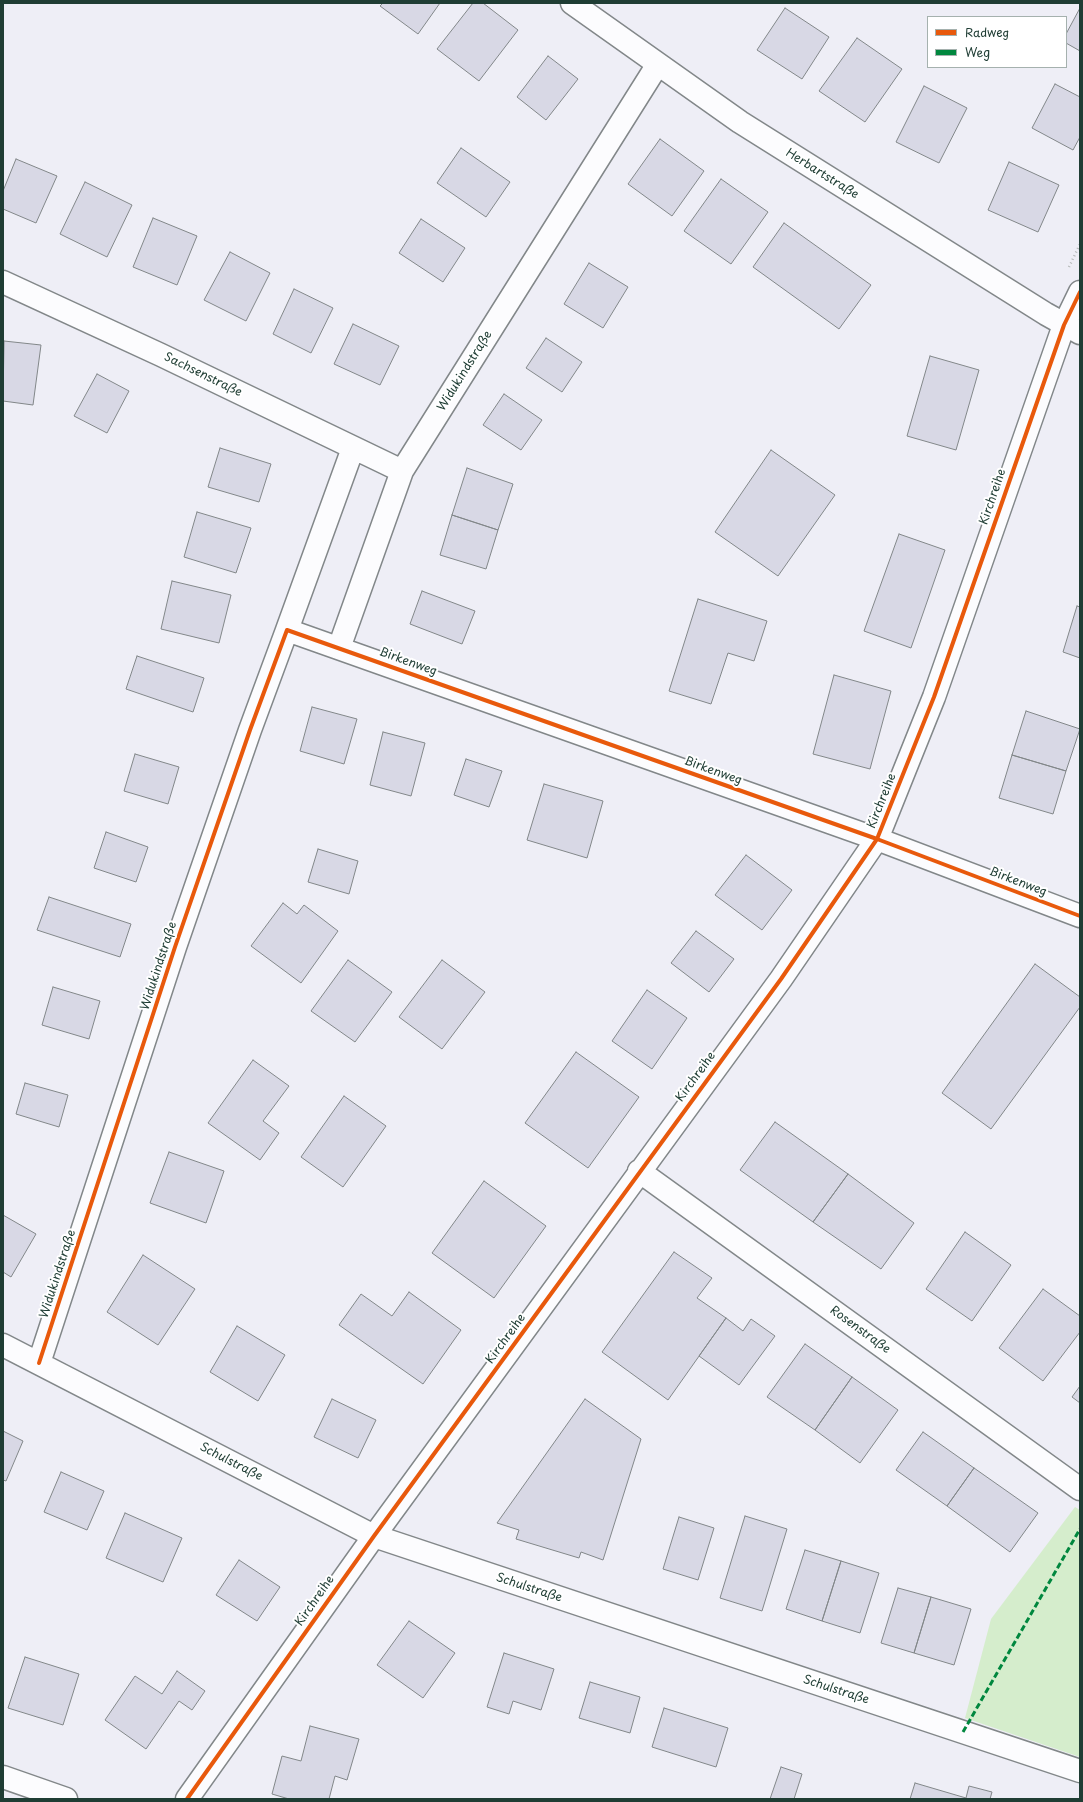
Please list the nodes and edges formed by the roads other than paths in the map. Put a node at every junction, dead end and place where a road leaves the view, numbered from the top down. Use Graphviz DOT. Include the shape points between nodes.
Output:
graph roads {
  1 [pos="572,3"];
  2 [pos="658,64"];
  3 [pos="3,282"];
  4 [pos="1080,292"];
  5 [pos="1072,329"];
  6 [pos="353,448"];
  7 [pos="402,471"];
  8 [pos="287,630"];
  9 [pos="339,648"];
  10 [pos="877,839"];
  11 [pos="1080,916"];
  12 [pos="639,1171"];
  13 [pos="3,1345"];
  14 [pos="39,1363"];
  15 [pos="1080,1489"];
  16 [pos="374,1536"];
  17 [pos="1080,1771"];
  18 [pos="3,1777"];
  19 [pos="66,1799"];
  20 [pos="187,1799"];
  1 -- 2 [label="street, Herbartstraße"];
  2 -- 5 [label="street, Herbartstraße" via="740,122"];
  2 -- 7 [label="street, Widukindstraße"];
  3 -- 6 [label="street, Sachsenstraße" via="168,358"];
  4 -- 5 [label="street, Kirchreihe"];
  5 -- 10 [label="street, Kirchreihe" via="934,698"];
  6 -- 7 [label="street, Sachsenstraße"];
  6 -- 8 [label="street, Widukindstraße"];
  7 -- 9 [label="street, Widukindstraße"];
  8 -- 9 [label="street"];
  8 -- 14 [label="street, Widukindstraße" via="175,947"];
  9 -- 10 [label="street, Birkenweg"];
  10 -- 11 [label="street, Birkenweg"];
  10 -- 12 [label="street, Kirchreihe" via="781,979"];
  12 -- 15 [label="street, Rosenstraße"];
  12 -- 16 [label="street, Kirchreihe"];
  13 -- 14 [label="street, Schulstraße"];
  14 -- 16 [label="street, Schulstraße"];
  16 -- 17 [label="street, Schulstraße"];
  16 -- 20 [label="street, Kirchreihe"];
  18 -- 19 [label="street"];
}
